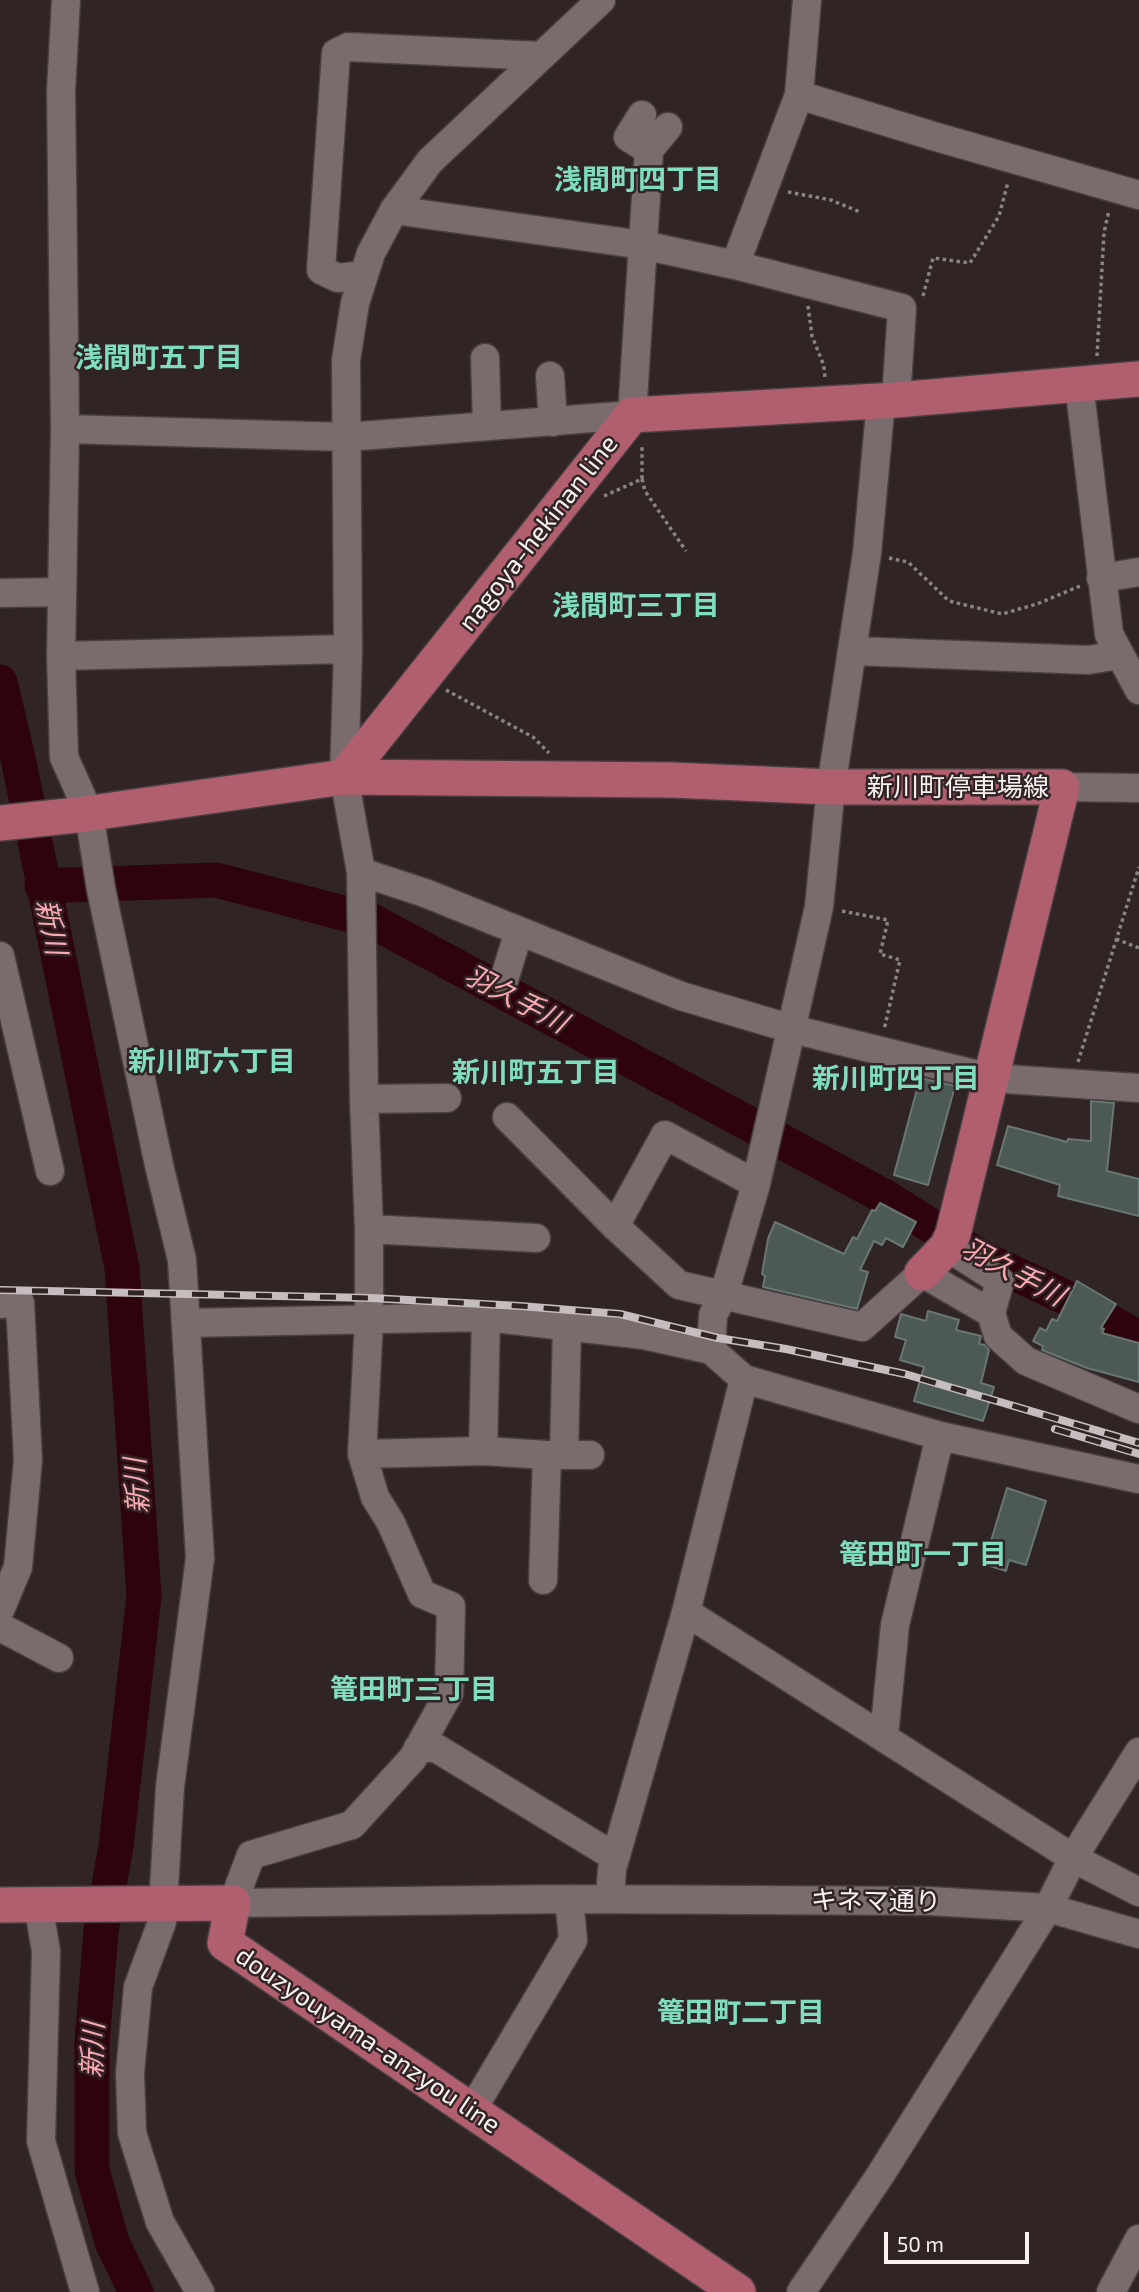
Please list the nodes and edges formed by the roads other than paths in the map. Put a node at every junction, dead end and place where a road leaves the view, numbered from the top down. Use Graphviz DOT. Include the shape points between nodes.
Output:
graph roads {
  1 [pos="66,0"];
  2 [pos="601,0"];
  3 [pos="807,0"];
  4 [pos="541,56"];
  5 [pos="799,94"];
  6 [pos="642,115"];
  7 [pos="668,127"];
  8 [pos="649,150"];
  9 [pos="1127,191"];
  10 [pos="394,210"];
  11 [pos="643,245"];
  12 [pos="735,265"];
  13 [pos="364,275"];
  14 [pos="485,358"];
  15 [pos="550,376"];
  16 [pos="1139,379"];
  17 [pos="1088,384"];
  18 [pos="888,401"];
  19 [pos="632,415"];
  20 [pos="553,422"];
  21 [pos="487,426"];
  22 [pos="65,429"];
  23 [pos="347,437"];
  24 [pos="1139,572"];
  25 [pos="1101,578"];
  26 [pos="61,592"];
  27 [pos="0,593"];
  28 [pos="348,649"];
  29 [pos="854,651"];
  30 [pos="1120,655"];
  31 [pos="61,656"];
  32 [pos="1139,690"];
  33 [pos="344,778"];
  34 [pos="831,787"];
  35 [pos="1062,787"];
  36 [pos="1139,788"];
  37 [pos="83,814"];
  38 [pos="0,822"];
  39 [pos="361,872"];
  40 [pos="519,931"];
  41 [pos="0,956"];
  42 [pos="504,980"];
  43 [pos="792,1029"];
  44 [pos="991,1078"];
  45 [pos="1139,1088"];
  46 [pos="447,1098"];
  47 [pos="364,1099"];
  48 [pos="507,1117"];
  49 [pos="50,1171"];
  50 [pos="756,1184"];
  51 [pos="615,1226"];
  52 [pos="369,1228"];
  53 [pos="536,1238"];
  54 [pos="947,1247"];
  55 [pos="922,1273"];
  56 [pos="724,1294"];
  57 [pos="0,1304"];
  58 [pos="991,1313"];
  59 [pos="486,1317"];
  60 [pos="369,1321"];
  61 [pos="186,1323"];
  62 [pos="567,1325"];
  63 [pos="711,1350"];
  64 [pos="744,1379"];
  65 [pos="1139,1409"];
  66 [pos="940,1436"];
  67 [pos="483,1451"];
  68 [pos="362,1454"];
  69 [pos="567,1455"];
  70 [pos="1139,1479"];
  71 [pos="543,1580"];
  72 [pos="0,1610"];
  73 [pos="686,1612"];
  74 [pos="0,1627"];
  75 [pos="59,1658"];
  76 [pos="884,1736"];
  77 [pos="418,1748"];
  78 [pos="1139,1752"];
  79 [pos="615,1857"];
  80 [pos="1073,1858"];
  81 [pos="1139,1892"];
  82 [pos="569,1899"];
  83 [pos="610,1899"];
  84 [pos="157,1903"];
  85 [pos="233,1903"];
  86 [pos="46,1904"];
  87 [pos="0,1905"];
  88 [pos="1048,1908"];
  89 [pos="1139,1934"];
  90 [pos="471,2110"];
  91 [pos="1139,2239"];
  92 [pos="85,2292"];
  93 [pos="200,2292"];
  94 [pos="738,2292"];
  95 [pos="801,2292"];
  96 [pos="1111,2292"];
  1 -- 22 [label="street" via="61,92"];
  2 -- 4 [label="street"];
  3 -- 5 [label="street"];
  4 -- 10 [label="street" via="430,162"];
  4 -- 13 [label="street" via="348,47 336,53 321,270 338,278"];
  5 -- 9 [label="street"];
  5 -- 12 [label="street"];
  6 -- 8 [label="street" via="628,136"];
  7 -- 8 [label="street"];
  8 -- 11 [label="street"];
  10 -- 11 [label="street"];
  10 -- 13 [label="street"];
  11 -- 12 [label="street"];
  11 -- 19 [label="street"];
  12 -- 18 [label="street" via="902,308"];
  13 -- 23 [label="street" via="346,360"];
  14 -- 21 [label="street"];
  15 -- 20 [label="street"];
  16 -- 17 [label="main road, nagoya-hekinan line"];
  17 -- 18 [label="main road, nagoya-hekinan line"];
  17 -- 25 [label="street"];
  18 -- 19 [label="main road, nagoya-hekinan line"];
  18 -- 29 [label="street"];
  19 -- 20 [label="street"];
  19 -- 33 [label="main road, nagoya-hekinan line"];
  20 -- 21 [label="street"];
  21 -- 23 [label="street"];
  22 -- 23 [label="street"];
  22 -- 26 [label="street"];
  23 -- 28 [label="street"];
  24 -- 25 [label="street"];
  25 -- 30 [label="street" via="1109,634"];
  26 -- 27 [label="street"];
  26 -- 31 [label="street"];
  28 -- 31 [label="street"];
  28 -- 33 [label="street"];
  29 -- 30 [label="street" via="1088,660"];
  29 -- 34 [label="street"];
  30 -- 32 [label="street"];
  31 -- 37 [label="street" via="64,757"];
  33 -- 34 [label="main road, 新川町停車場線" via="671,780"];
  33 -- 37 [label="main road"];
  33 -- 39 [label="street"];
  34 -- 35 [label="main road, 新川町停車場線"];
  34 -- 43 [label="street" via="820,906"];
  35 -- 36 [label="street"];
  35 -- 44 [label="main road, 新川町停車場線"];
  37 -- 38 [label="main road"];
  37 -- 61 [label="street" via="182,1260"];
  39 -- 40 [label="street"];
  39 -- 47 [label="street"];
  40 -- 42 [label="street"];
  40 -- 43 [label="street" via="681,996"];
  41 -- 49 [label="street"];
  43 -- 44 [label="street"];
  43 -- 50 [label="street"];
  44 -- 45 [label="street"];
  44 -- 54 [label="main road, 新川町停車場線"];
  46 -- 47 [label="street"];
  47 -- 52 [label="street"];
  48 -- 51 [label="street"];
  50 -- 51 [label="street" via="665,1135"];
  50 -- 56 [label="street"];
  51 -- 56 [label="street" via="679,1285"];
  52 -- 53 [label="street"];
  52 -- 60 [label="street"];
  54 -- 55 [label="main road, 新川町停車場線"];
  54 -- 58 [label="street" via="1000,1281"];
  55 -- 56 [label="street" via="862,1327"];
  55 -- 58 [label="street"];
  56 -- 63 [label="street" via="713,1315"];
  57 -- 72 [label="street" via="20,1303 28,1460 19,1567"];
  58 -- 65 [label="street" via="998,1336 1026,1361"];
  59 -- 60 [label="street"];
  59 -- 62 [label="street"];
  59 -- 67 [label="street"];
  60 -- 61 [label="street"];
  60 -- 68 [label="street"];
  61 -- 84 [label="street" via="200,1558"];
  62 -- 63 [label="street"];
  62 -- 69 [label="street"];
  63 -- 64 [label="street"];
  64 -- 66 [label="street"];
  64 -- 73 [label="street"];
  66 -- 70 [label="street"];
  66 -- 76 [label="street" via="895,1625"];
  67 -- 68 [label="street"];
  67 -- 69 [label="street"];
  68 -- 77 [label="street" via="375,1497 422,1594 451,1605 449,1693"];
  69 -- 71 [label="street"];
  73 -- 76 [label="street"];
  73 -- 79 [label="street"];
  74 -- 75 [label="street"];
  76 -- 80 [label="street"];
  77 -- 79 [label="street" via="436,1748"];
  77 -- 85 [label="street" via="352,1825 251,1855"];
  78 -- 80 [label="street"];
  79 -- 83 [label="street"];
  80 -- 81 [label="street"];
  80 -- 88 [label="street"];
  82 -- 83 [label="street, キネマ通り"];
  82 -- 85 [label="street, キネマ通り"];
  82 -- 90 [label="street" via="573,1940"];
  83 -- 88 [label="street, キネマ通り" via="929,1901"];
  84 -- 85 [label="main road, douzyouyama-anzyou line"];
  84 -- 86 [label="main road, douzyouyama-anzyou line"];
  84 -- 93 [label="street" via="162,1922 138,1987 130,2073 132,2133 160,2222"];
  85 -- 90 [label="main road, douzyouyama-anzyou line" via="225,1944"];
  86 -- 87 [label="main road, douzyouyama-anzyou line"];
  86 -- 92 [label="street" via="41,2141"];
  88 -- 89 [label="street, キネマ通り"];
  88 -- 95 [label="street"];
  90 -- 94 [label="main road, douzyouyama-anzyou line"];
  91 -- 96 [label="street"];
}
